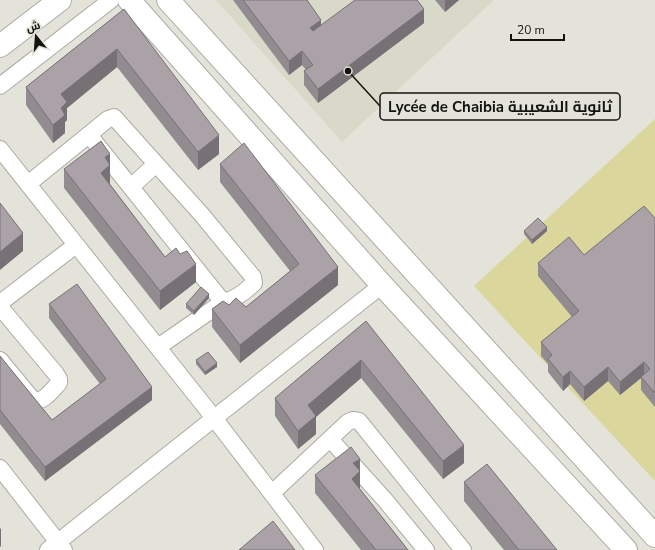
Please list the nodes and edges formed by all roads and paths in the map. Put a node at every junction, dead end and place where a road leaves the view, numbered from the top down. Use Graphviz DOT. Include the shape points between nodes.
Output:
graph roads {
  1 [pos="60,0"];
  2 [pos="111,0"];
  3 [pos="128,0"];
  4 [pos="168,0"];
  5 [pos="0,46"];
  6 [pos="0,86"];
  7 [pos="89,135"];
  8 [pos="0,149"];
  9 [pos="156,164"];
  10 [pos="28,184"];
  11 [pos="131,187"];
  12 [pos="76,245"];
  13 [pos="382,285"];
  14 [pos="223,302"];
  15 [pos="0,303"];
  16 [pos="0,307"];
  17 [pos="158,347"];
  18 [pos="0,360"];
  19 [pos="214,418"];
  20 [pos="330,439"];
  21 [pos="0,468"];
  22 [pos="272,493"];
  23 [pos="655,536"];
  24 [pos="57,547"];
  25 [pos="315,550"];
  26 [pos="426,550"];
  27 [pos="463,550"];
  28 [pos="626,550"];
  1 -- 5 [label="street"];
  2 -- 6 [label="street"];
  3 -- 13 [label="street"];
  4 -- 23 [label="street"];
  7 -- 9 [label="street" via="114,117"];
  7 -- 10 [label="street"];
  7 -- 11 [label="street"];
  8 -- 10 [label="street"];
  9 -- 11 [label="street"];
  9 -- 14 [label="street" via="253,277 254,283 250,287 229,301"];
  10 -- 12 [label="street"];
  11 -- 14 [label="street"];
  12 -- 15 [label="street"];
  12 -- 17 [label="street"];
  13 -- 19 [label="street"];
  13 -- 28 [label="street"];
  14 -- 17 [label="street"];
  16 -- 18 [label="street" via="56,374 58,383 37,402"];
  17 -- 19 [label="street"];
  19 -- 22 [label="street"];
  19 -- 24 [label="street"];
  20 -- 22 [label="street"];
  20 -- 26 [label="street"];
  20 -- 27 [label="street" via="348,422 359,421"];
  21 -- 24 [label="street"];
  22 -- 25 [label="street"];
}
